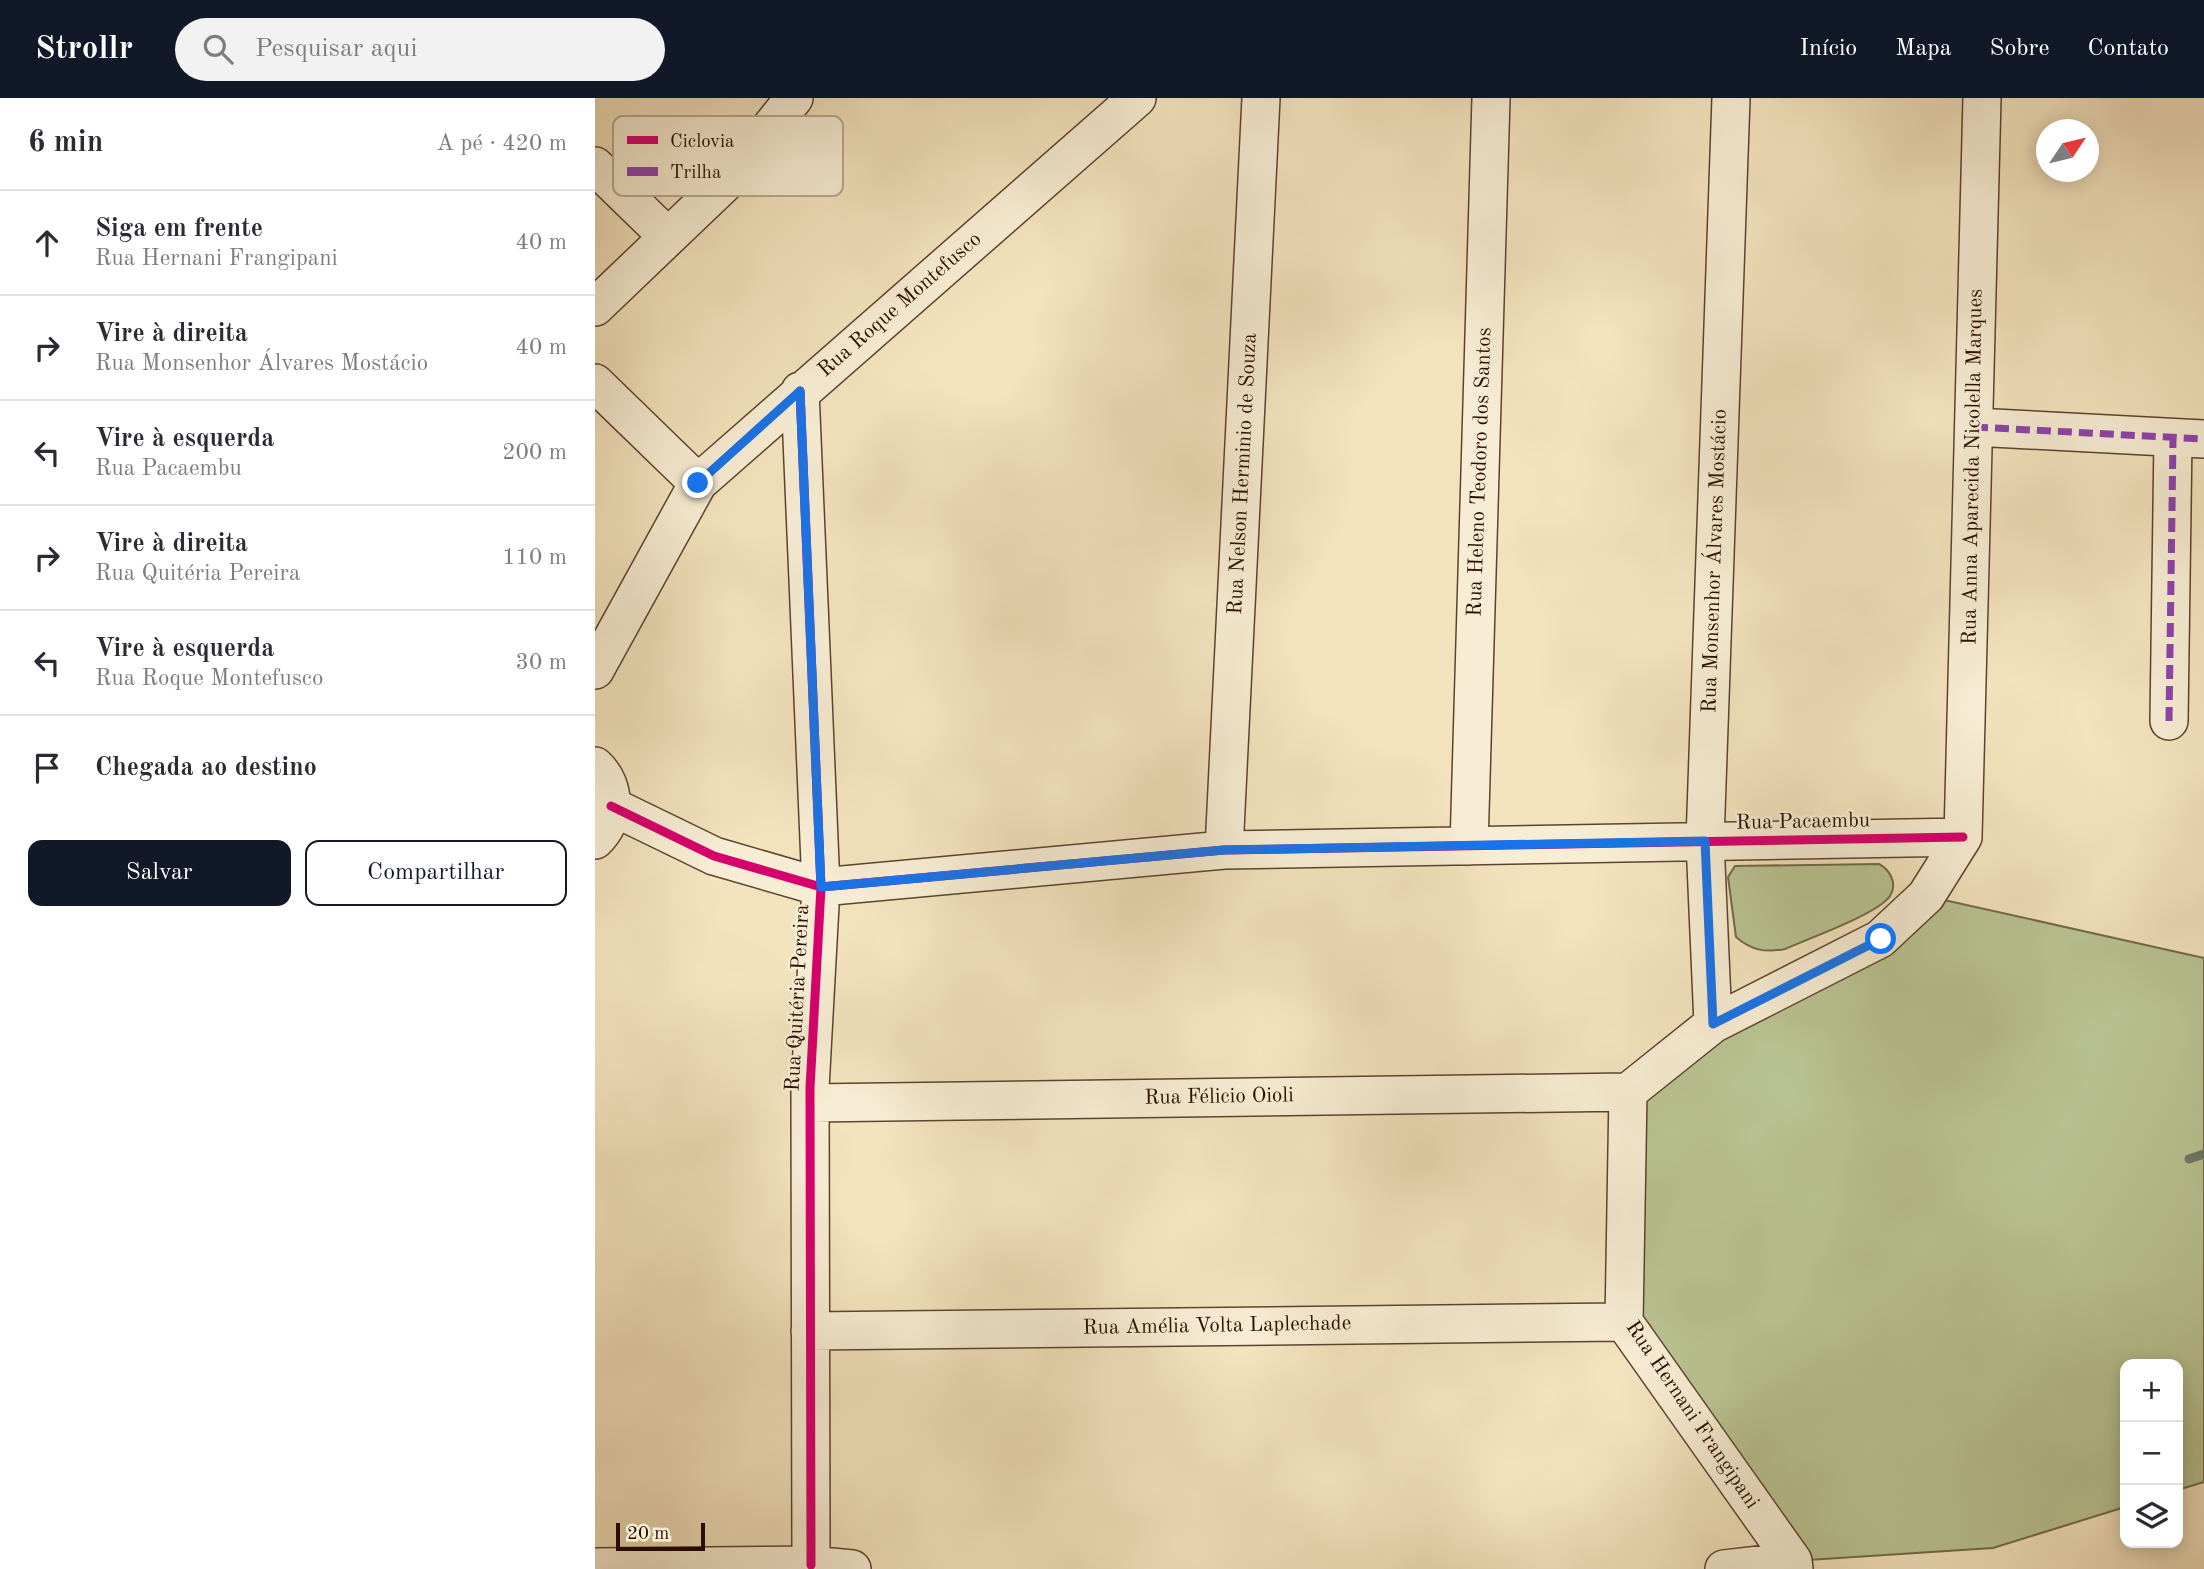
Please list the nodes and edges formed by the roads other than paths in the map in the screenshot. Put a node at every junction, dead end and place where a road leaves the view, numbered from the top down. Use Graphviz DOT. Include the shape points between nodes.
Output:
graph roads {
  1 [pos="794,98"];
  2 [pos="1137,98"];
  3 [pos="1261,98"];
  4 [pos="1491,98"];
  5 [pos="1731,98"];
  6 [pos="1982,98"];
  7 [pos="780,116"];
  8 [pos="595,166"];
  9 [pos="613,184"];
  10 [pos="626,196"];
  11 [pos="711,196"];
  12 [pos="668,237"];
  13 [pos="595,307"];
  14 [pos="595,383"];
  15 [pos="800,391"];
  16 [pos="1974,427"];
  17 [pos="2189,438"];
  18 [pos="698,483"];
  19 [pos="595,670"];
  20 [pos="2169,721"];
  21 [pos="595,766"];
  22 [pos="611,806"];
  23 [pos="1963,837"];
  24 [pos="595,840"];
  25 [pos="1705,841"];
  26 [pos="1469,846"];
  27 [pos="1224,850"];
  28 [pos="821,887"];
  29 [pos="1713,1024"];
  30 [pos="1629,1092"];
  31 [pos="810,1103"];
  32 [pos="1624,1322"];
  33 [pos="810,1331"];
  34 [pos="811,1564"];
  35 [pos="1794,1565"];
  36 [pos="595,1567"];
  37 [pos="772,1567"];
  38 [pos="852,1569"];
  39 [pos="1724,1569"];
  1 -- 7 [label="street"];
  2 -- 15 [label="street, Rua Roque Montefusco"];
  3 -- 27 [label="street, Rua Nelson Herminio de Souza"];
  4 -- 26 [label="street, Rua Heleno Teodoro dos Santos"];
  5 -- 25 [label="street, Rua Monsenhor Álvares Mostácio"];
  6 -- 16 [label="street, Rua Anna Aparecida Nicolella Marques"];
  8 -- 9 [label="street"];
  10 -- 12 [label="street"];
  11 -- 12 [label="street"];
  12 -- 13 [label="street"];
  14 -- 18 [label="street"];
  15 -- 18 [label="street, Rua Roque Montefusco"];
  15 -- 28 [label="street, Rua Quitéria Pereira"];
  16 -- 17 [label="street"];
  16 -- 23 [label="street, Rua Anna Aparecida Nicolella Marques"];
  17 -- 20 [label="street"];
  18 -- 19 [label="street, Rua Roque Montefusco"];
  21 -- 22 [label="street" via="606,780"];
  22 -- 24 [label="street" via="608,821"];
  22 -- 28 [label="street, Rua Pacaembu" via="714,856"];
  23 -- 25 [label="street, Rua Pacaembu"];
  23 -- 29 [label="street" via="1926,896 1881,939"];
  25 -- 26 [label="street, Rua Pacaembu"];
  25 -- 29 [label="street, Rua Monsenhor Álvares Mostácio"];
  26 -- 27 [label="street, Rua Pacaembu"];
  27 -- 28 [label="street, Rua Pacaembu"];
  28 -- 31 [label="street, Rua Quitéria Pereira"];
  29 -- 30 [label="street"];
  30 -- 31 [label="street, Rua Félicio Oioli"];
  30 -- 32 [label="street, Rua Hernani Frangipani"];
  31 -- 33 [label="street, Rua Quitéria Pereira"];
  32 -- 33 [label="street, Rua Amélia Volta Laplechade"];
  32 -- 35 [label="street, Rua Hernani Frangipani"];
  33 -- 34 [label="street, Rua Quitéria Pereira"];
  34 -- 37 [label="street"];
  34 -- 38 [label="street"];
  35 -- 39 [label="street"];
  36 -- 37 [label="street"];
}
